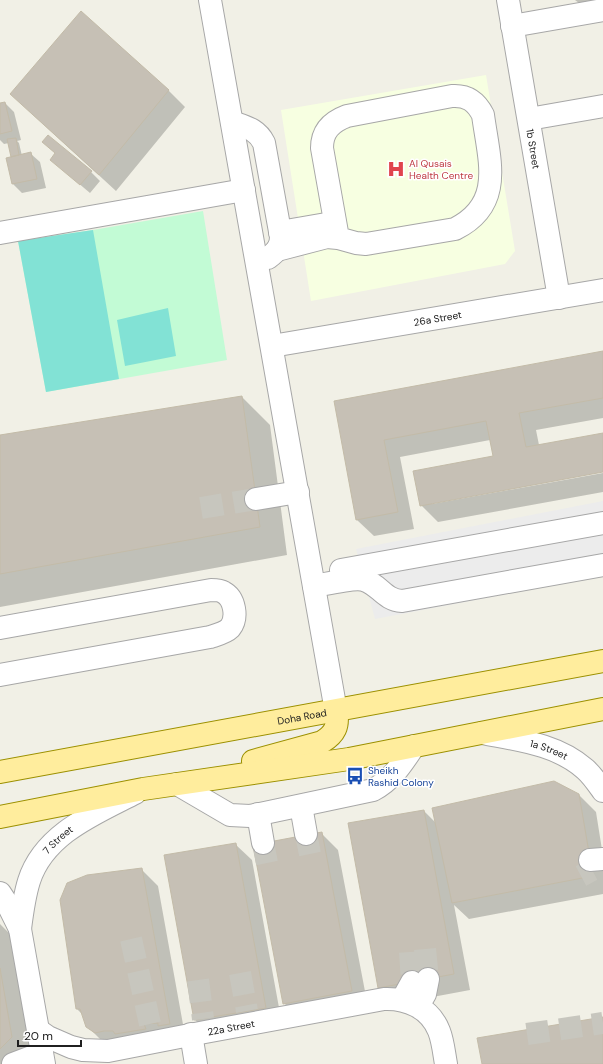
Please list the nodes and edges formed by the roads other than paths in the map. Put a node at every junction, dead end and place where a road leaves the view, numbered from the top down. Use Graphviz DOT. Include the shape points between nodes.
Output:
graph roads {
  1 [pos="210,0"];
  2 [pos="508,0"];
  3 [pos="603,10"];
  4 [pos="512,26"];
  5 [pos="603,106"];
  6 [pos="529,119"];
  7 [pos="232,122"];
  8 [pos="244,190"];
  9 [pos="337,230"];
  10 [pos="0,233"];
  11 [pos="279,241"];
  12 [pos="257,266"];
  13 [pos="603,290"];
  14 [pos="560,298"];
  15 [pos="272,346"];
  16 [pos="298,492"];
  17 [pos="256,499"];
  18 [pos="603,523"];
  19 [pos="603,566"];
  20 [pos="365,574"];
  21 [pos="313,580"];
  22 [pos="0,628"];
  23 [pos="603,661"];
  24 [pos="0,675"];
  25 [pos="603,709"];
  26 [pos="336,710"];
  27 [pos="482,734"];
  28 [pos="414,746"];
  29 [pos="0,772"];
  30 [pos="177,784"];
  31 [pos="143,789"];
  32 [pos="603,791"];
  33 [pos="301,806"];
  34 [pos="258,814"];
  35 [pos="0,817"];
  36 [pos="306,834"];
  37 [pos="263,843"];
  38 [pos="0,894"];
  39 [pos="20,929"];
  40 [pos="200,1028"];
  41 [pos="38,1030"];
  42 [pos="43,1058"];
  43 [pos="13,1064"];
  44 [pos="196,1064"];
  45 [pos="446,1064"];
  1 -- 7 [label="street"];
  2 -- 4 [label="street, 1b Street"];
  3 -- 4 [label="street"];
  4 -- 6 [label="street, 1b Street"];
  5 -- 6 [label="street"];
  6 -- 14 [label="street, 1b Street"];
  7 -- 8 [label="street"];
  7 -- 11 [label="street" via="254,131 264,143"];
  8 -- 10 [label="street"];
  8 -- 12 [label="street"];
  9 -- 9 [label="street" via="356,243 376,243 454,229 466,224 475,216 488,194 490,169 483,115 474,102 460,96 452,96 347,116 333,122 324,133 322,148"];
  9 -- 11 [label="street"];
  11 -- 12 [label="street"];
  12 -- 15 [label="street"];
  13 -- 14 [label="street, 26a Street"];
  14 -- 15 [label="street, 26a Street"];
  15 -- 16 [label="street"];
  16 -- 17 [label="street"];
  16 -- 21 [label="street"];
  18 -- 20 [label="street"];
  19 -- 20 [label="street" via="402,601 390,598"];
  20 -- 21 [label="street" via="356,580"];
  21 -- 26 [label="street"];
  22 -- 24 [label="street" via="211,590 223,591 234,607 234,618 230,628 210,637"];
  23 -- 26 [label="main road, Doha Road"];
  25 -- 27 [label="main road"];
  26 -- 29 [label="main road, Doha Road"];
  26 -- 31 [label="main road" via="338,720 335,730 322,742"];
  27 -- 28 [label="main road"];
  27 -- 32 [label="street, 1a Street" via="554,750 586,770"];
  28 -- 30 [label="main road" via="349,759"];
  28 -- 33 [label="street" via="392,777 380,787"];
  30 -- 31 [label="main road"];
  30 -- 34 [label="street" via="230,815"];
  31 -- 35 [label="main road"];
  31 -- 39 [label="street, 7 Street" via="92,816 54,841 39,859 29,880"];
  33 -- 34 [label="street"];
  33 -- 36 [label="street"];
  34 -- 37 [label="street"];
  38 -- 39 [label="street, 7 Street"];
  39 -- 41 [label="street, 7 Street"];
  40 -- 41 [label="street, 22a Street" via="152,1033 108,1051 83,1050 65,1045"];
  40 -- 44 [label="street"];
  40 -- 45 [label="street, 22a Street" via="248,1017 417,996 439,1030"];
  41 -- 42 [label="street, 7 Street"];
  42 -- 43 [label="street"];
}
